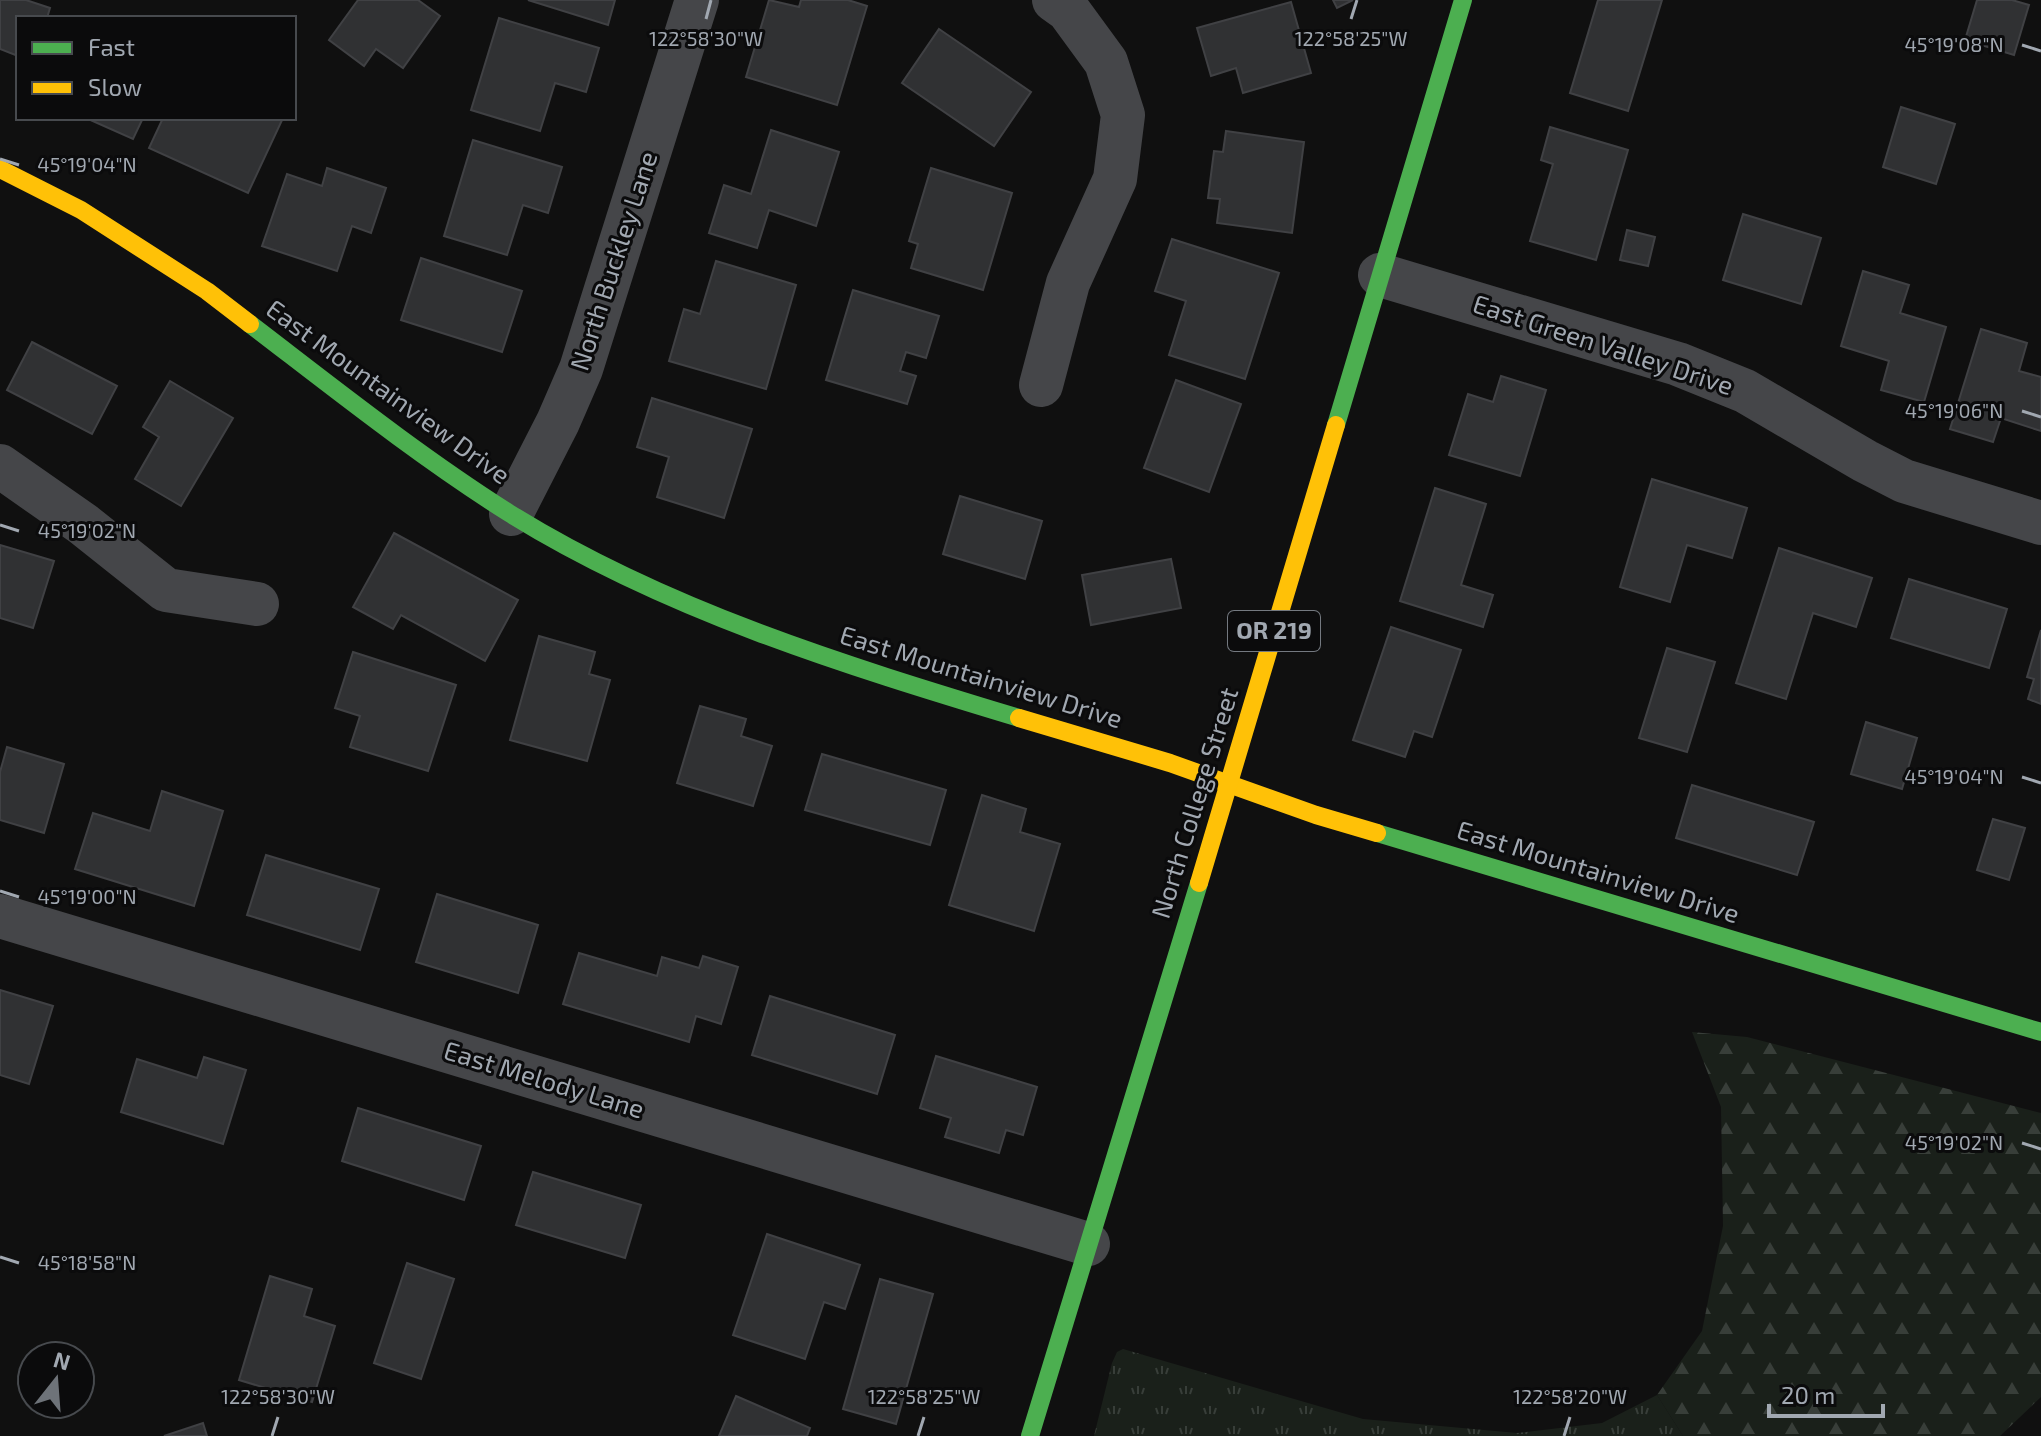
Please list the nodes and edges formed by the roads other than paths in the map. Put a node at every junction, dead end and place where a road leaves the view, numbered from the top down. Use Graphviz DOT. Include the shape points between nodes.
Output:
graph roads {
  1 [pos="697,0"];
  2 [pos="1054,0"];
  3 [pos="1463,0"];
  4 [pos="0,169"];
  5 [pos="1380,275"];
  6 [pos="1041,385"];
  7 [pos="0,466"];
  8 [pos="511,514"];
  9 [pos="2041,523"];
  10 [pos="257,604"];
  11 [pos="1229,784"];
  12 [pos="0,916"];
  13 [pos="2041,1032"];
  14 [pos="1088,1244"];
  15 [pos="1030,1436"];
  1 -- 8 [label="street, North Buckley Lane" via="581,369"];
  2 -- 6 [label="street" via="1068,10 1106,62 1123,115 1115,179 1068,283"];
  3 -- 5 [label="main road, North College Street / OR 219"];
  4 -- 8 [label="main road, East Mountainview Drive" via="81,210 207,291 406,444"];
  5 -- 9 [label="street, East Green Valley Drive" via="1678,364 1745,391 1904,481"];
  5 -- 11 [label="main road, North College Street / OR 219"];
  7 -- 10 [label="street" via="166,590"];
  8 -- 11 [label="main road, East Mountainview Drive" via="617,572 732,623 896,681"];
  11 -- 13 [label="main road, East Mountainview Drive" via="1331,820"];
  11 -- 14 [label="main road, North College Street / OR 219"];
  12 -- 14 [label="street, East Melody Lane"];
  14 -- 15 [label="main road, North College Street / OR 219"];
}
